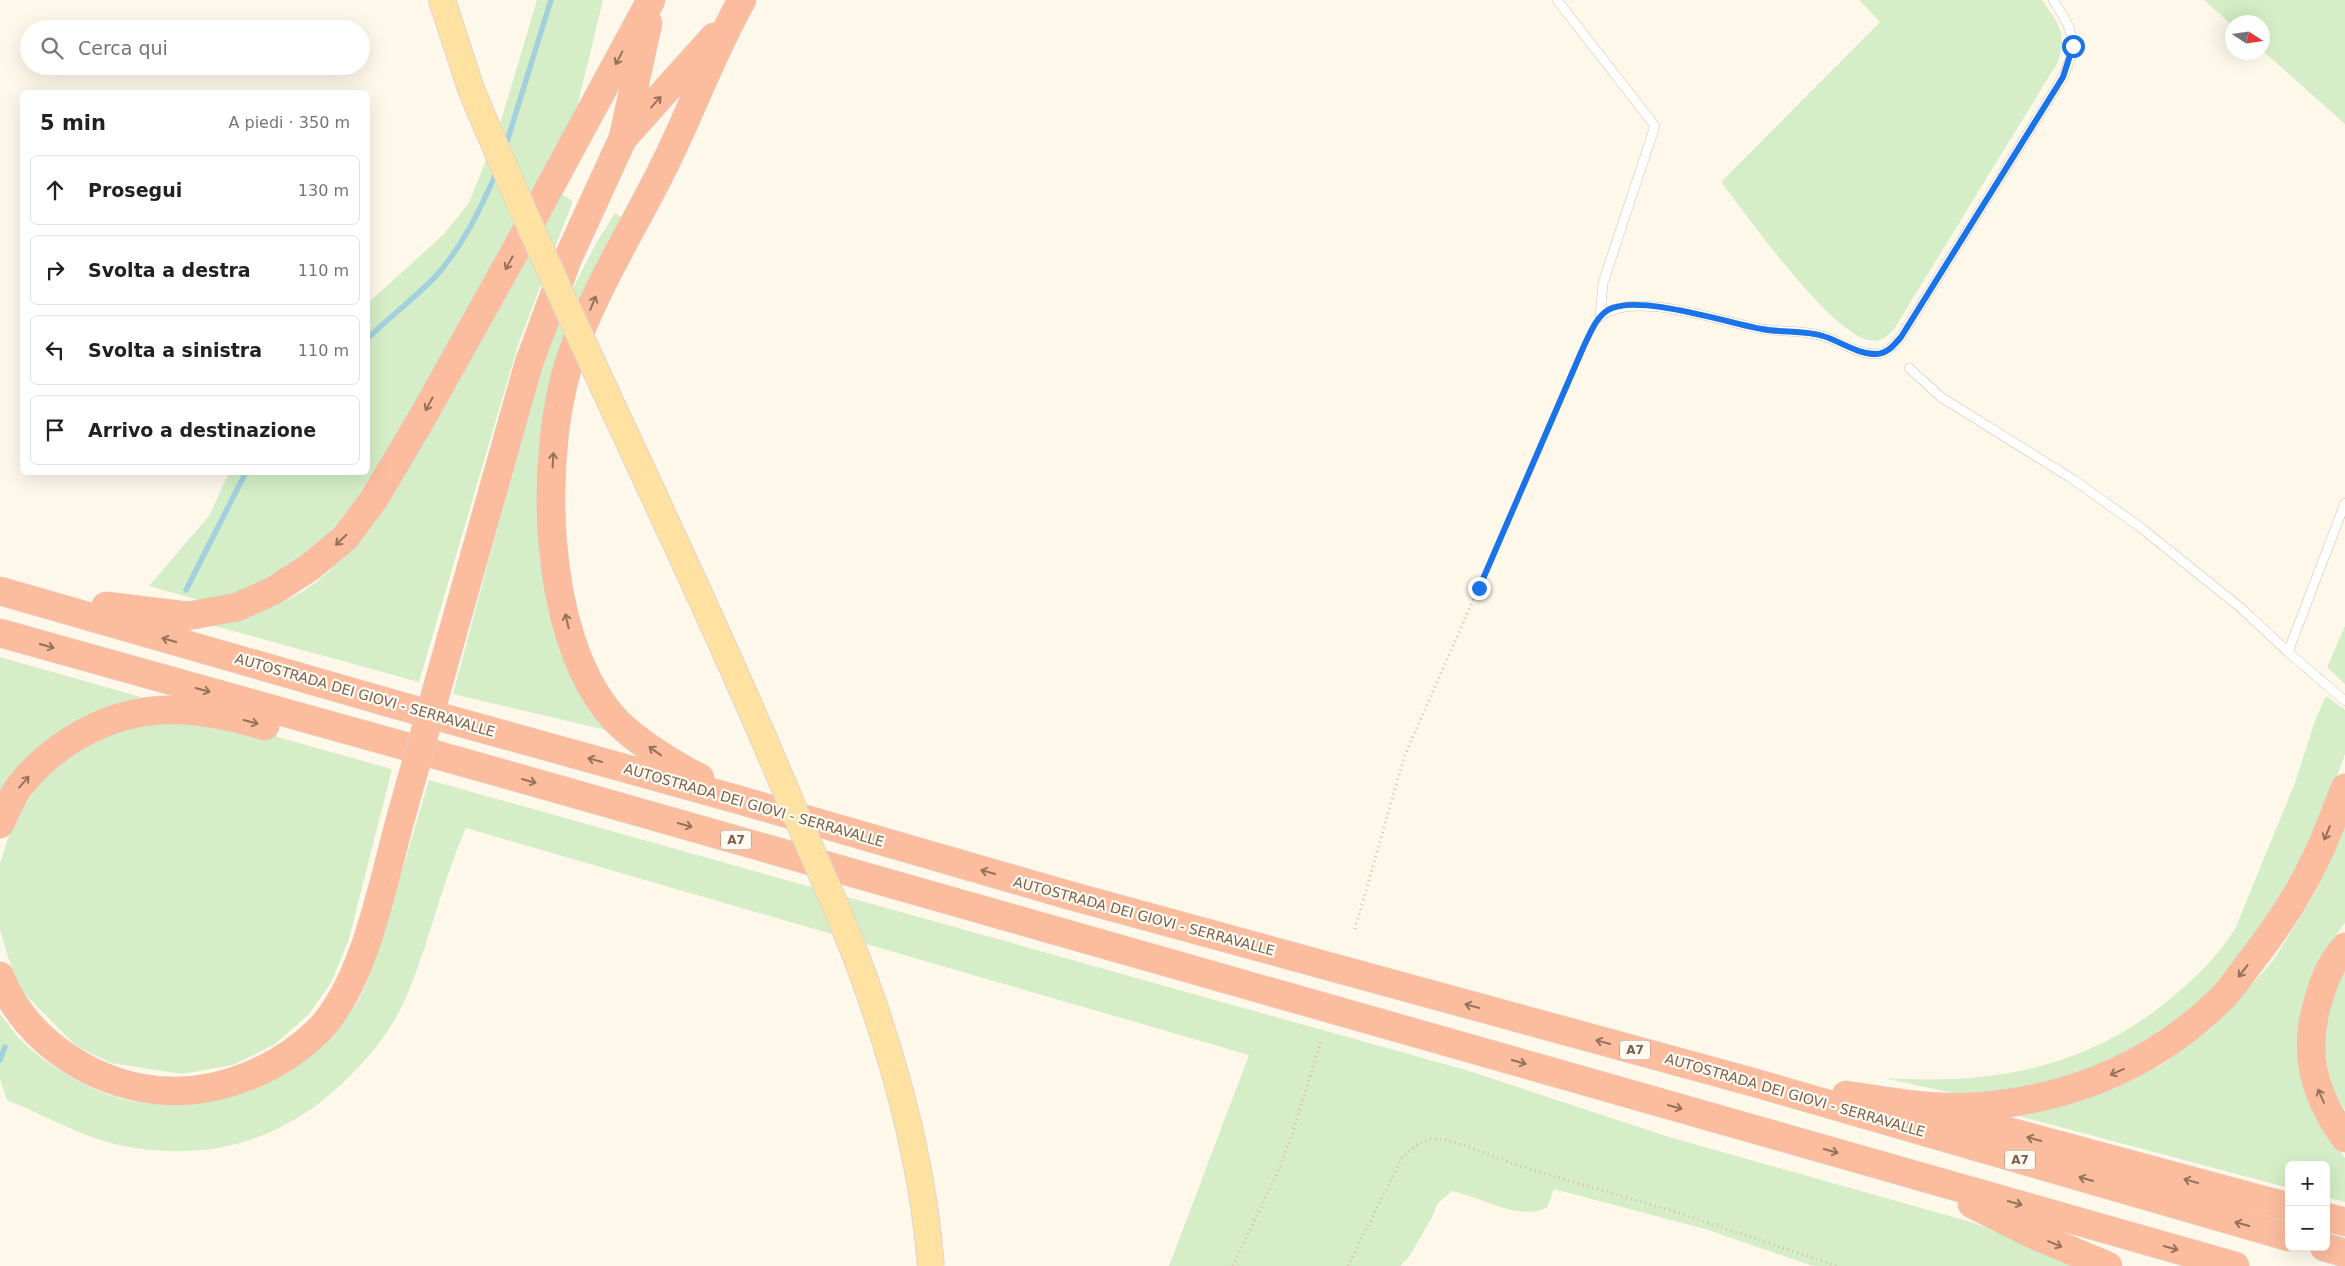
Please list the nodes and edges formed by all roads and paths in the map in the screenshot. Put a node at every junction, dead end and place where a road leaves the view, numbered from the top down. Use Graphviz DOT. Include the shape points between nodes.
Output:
graph roads {
  1 [pos="442,0"];
  2 [pos="652,0"];
  3 [pos="1557,0"];
  4 [pos="2053,0"];
  5 [pos="737,9"];
  6 [pos="623,138"];
  7 [pos="1600,318"];
  8 [pos="1909,368"];
  9 [pos="2345,502"];
  10 [pos="0,590"];
  11 [pos="0,633"];
  12 [pos="2288,652"];
  13 [pos="2345,701"];
  14 [pos="494,771"];
  15 [pos="2345,788"];
  16 [pos="743,801"];
  17 [pos="0,824"];
  18 [pos="1355,929"];
  19 [pos="2345,947"];
  20 [pos="0,976"];
  21 [pos="1321,1041"];
  22 [pos="1752,1082"];
  23 [pos="1868,1098"];
  24 [pos="2345,1138"];
  25 [pos="1918,1176"];
  26 [pos="2285,1206"];
  27 [pos="2330,1218"];
  28 [pos="2345,1222"];
  29 [pos="2285,1236"];
  30 [pos="2330,1249"];
  31 [pos="2345,1253"];
  32 [pos="931,1266"];
  33 [pos="1233,1266"];
  34 [pos="1348,1266"];
  35 [pos="1837,1266"];
  36 [pos="2108,1266"];
  37 [pos="2235,1266"];
  1 -- 32 [label="main road, bridge" via="471,89 515,194 763,735 862,974 910,1130"];
  2 -- 6 [label="highway"];
  2 -- 10 [label="highway, one-way" via="422,418 374,499 345,538 310,568 273,591 237,607 188,616 148,613"];
  3 -- 7 [label="lane" via="1656,126 1602,283"];
  4 -- 7 [label="lane" via="2073,38 2072,54 2065,72 1901,337 1891,348 1875,354 1824,336 1762,329 1692,313 1636,305 1608,310"];
  6 -- 5 [label="highway, one-way"];
  16 -- 5 [label="highway, one-way" via="678,767 651,748 611,716 592,687 569,631 556,572 550,506 554,430 571,355 597,293 662,171"];
  6 -- 20 [label="highway, bridge" via="568,258 528,363 365,946 346,992 319,1029 290,1054 256,1073 219,1086 172,1091 130,1085 83,1068 49,1045 24,1018"];
  7 -- 18 [label="path" via="1583,348 1404,757"];
  8 -- 12 [label="lane" via="1941,397 2025,448 2122,514 2241,608"];
  9 -- 12 [label="lane"];
  16 -- 10 [label="highway, AUTOSTRADA DEI GIOVI - SERRAVALLE / A7, one-way"];
  11 -- 14 [label="highway, A7, one-way"];
  12 -- 13 [label="lane"];
  17 -- 14 [label="highway, one-way" via="18,788 49,754 86,731 126,717 166,710 208,712 311,739"];
  14 -- 25 [label="highway, A7, one-way"];
  15 -- 23 [label="highway, one-way" via="2318,855 2280,924 2220,1001 2177,1036 2114,1073 2072,1090 2020,1101 1970,1107 1926,1106"];
  22 -- 16 [label="highway, AUTOSTRADA DEI GIOVI - SERRAVALLE / A7, one-way" via="1068,896"];
  24 -- 19 [label="highway, one-way" via="2332,1121 2318,1088 2310,1052 2312,1018 2324,980"];
  21 -- 33 [label="path" via="1291,1138"];
  22 -- 23 [label="highway"];
  29 -- 22 [label="highway, AUTOSTRADA DEI GIOVI - SERRAVALLE / A7, one-way"];
  26 -- 23 [label="highway, one-way" via="1996,1128 1932,1116"];
  25 -- 36 [label="highway, one-way" via="2034,1235"];
  25 -- 37 [label="highway, A7, one-way"];
  27 -- 28 [label="highway"];
  30 -- 31 [label="highway"];
  34 -- 35 [label="path" via="1402,1158 1418,1144 1431,1139 1463,1145 1513,1164 1681,1214"];
}
